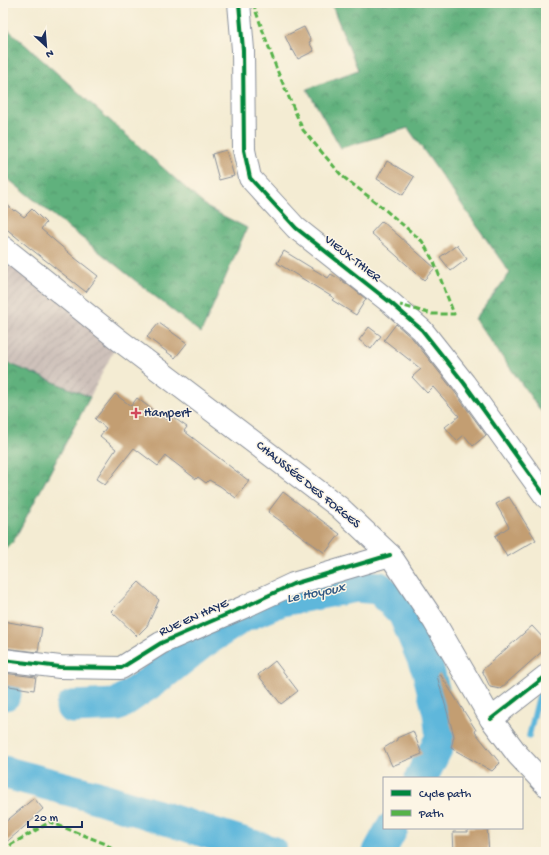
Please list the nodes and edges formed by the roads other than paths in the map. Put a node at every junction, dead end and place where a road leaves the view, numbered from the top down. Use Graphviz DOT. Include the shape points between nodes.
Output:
graph roads {
  1 [pos="239,3"];
  2 [pos="3,247"];
  3 [pos="546,497"];
  4 [pos="390,555"];
  5 [pos="546,659"];
  6 [pos="3,660"];
  7 [pos="538,683"];
  8 [pos="491,719"];
  9 [pos="546,785"];
  1 -- 3 [label="street, VIEUX-THIER" via="243,50 244,150 250,178 296,228 422,330 464,383"];
  2 -- 4 [label="street, CHAUSSÉE DES FORGES" via="119,340 339,507"];
  4 -- 6 [label="street, RUE EN HAYE" via="293,584 161,643 121,668 60,667"];
  4 -- 8 [label="street, CHAUSSÉE DES FORGES" via="434,620"];
  5 -- 7 [label="street" via="530,676"];
  7 -- 8 [label="street"];
  8 -- 9 [label="street, CHAUSSÉE DES FORGES" via="518,755"];
}
